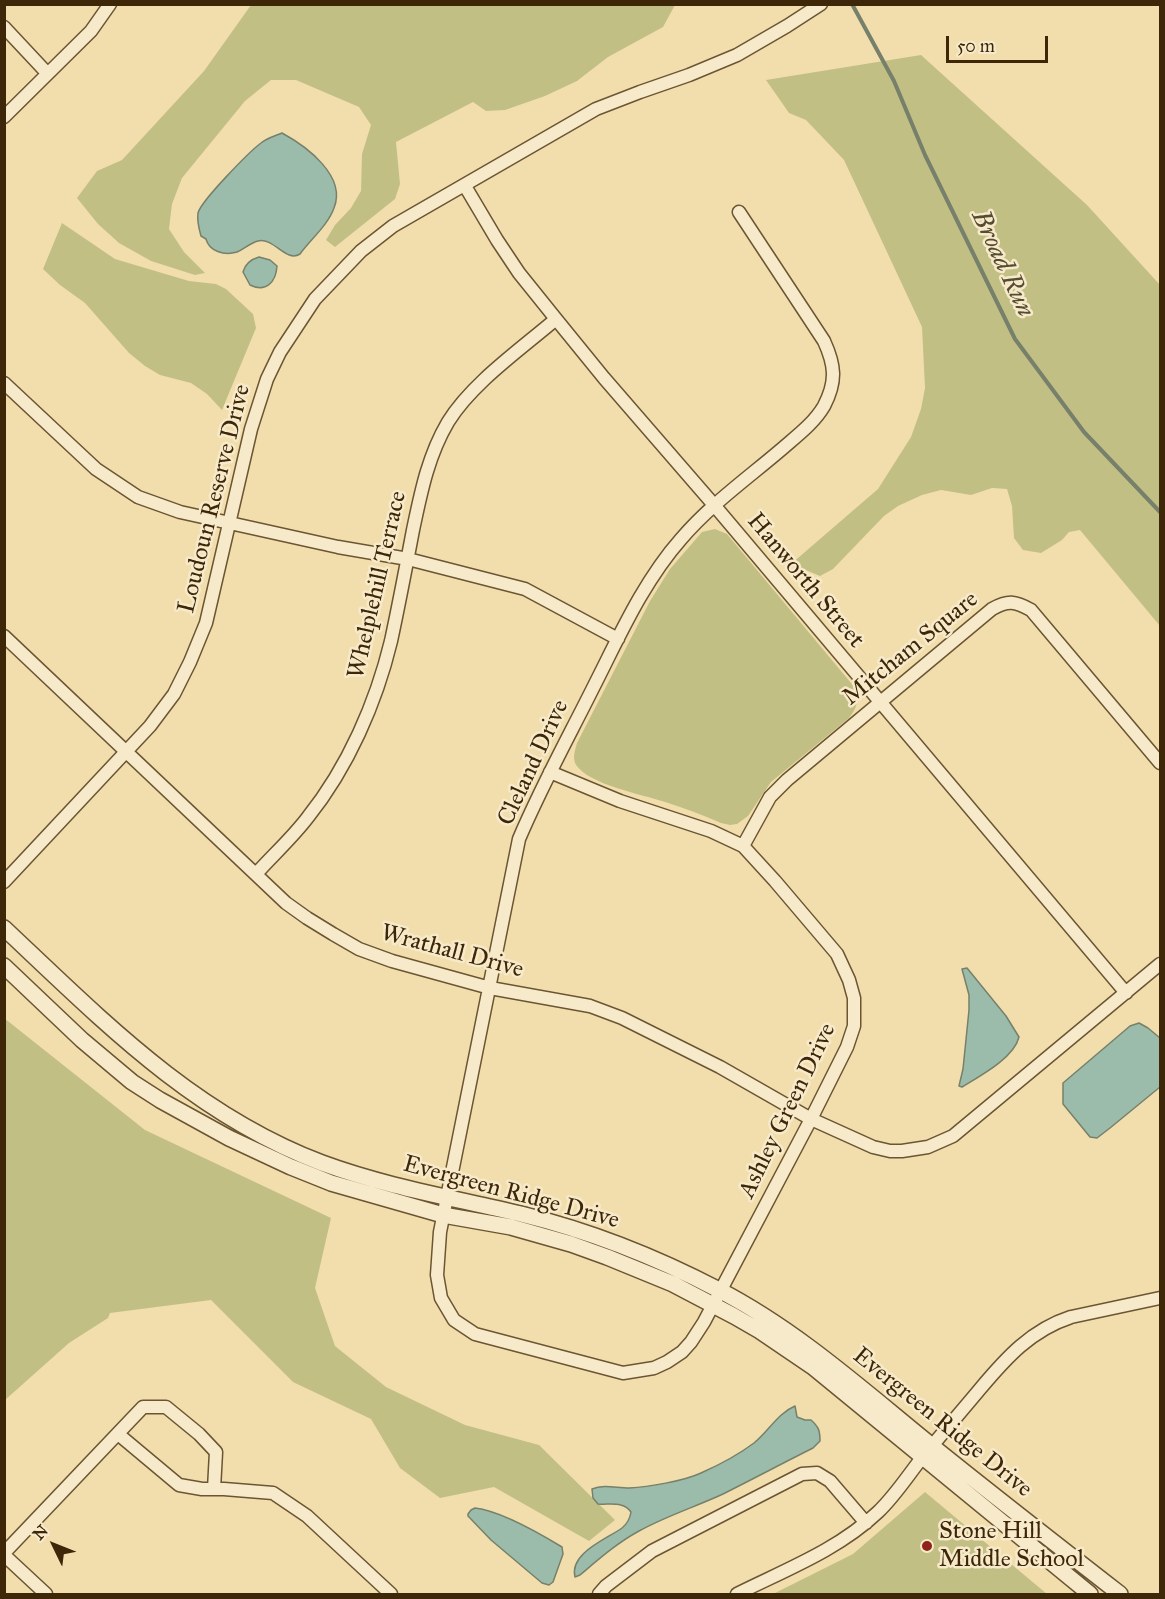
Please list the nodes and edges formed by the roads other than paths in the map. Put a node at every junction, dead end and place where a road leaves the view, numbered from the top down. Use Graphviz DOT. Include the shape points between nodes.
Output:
graph roads {
  1 [pos="110,4"];
  2 [pos="821,4"];
  3 [pos="4,27"];
  4 [pos="47,73"];
  5 [pos="4,117"];
  6 [pos="465,186"];
  7 [pos="739,212"];
  8 [pos="556,319"];
  9 [pos="4,383"];
  10 [pos="714,505"];
  11 [pos="230,523"];
  12 [pos="408,560"];
  13 [pos="4,636"];
  14 [pos="618,639"];
  15 [pos="880,702"];
  16 [pos="127,752"];
  17 [pos="1161,763"];
  18 [pos="550,772"];
  19 [pos="743,846"];
  20 [pos="256,874"];
  21 [pos="4,882"];
  22 [pos="4,928"];
  23 [pos="1161,964"];
  24 [pos="4,966"];
  25 [pos="490,988"];
  26 [pos="1126,993"];
  27 [pos="811,1119"];
  28 [pos="447,1199"];
  29 [pos="444,1215"];
  30 [pos="716,1297"];
  31 [pos="1161,1298"];
  32 [pos="118,1434"];
  33 [pos="927,1452"];
  34 [pos="214,1489"];
  35 [pos="866,1523"];
  36 [pos="4,1554"];
  37 [pos="46,1594"];
  38 [pos="391,1594"];
  39 [pos="598,1594"];
  40 [pos="737,1594"];
  41 [pos="1090,1594"];
  42 [pos="1120,1594"];
  1 -- 4 [label="street" via="91,31"];
  2 -- 6 [label="street, Loudoun Reserve Drive" via="753,46 689,75 596,109"];
  3 -- 4 [label="street"];
  4 -- 5 [label="street"];
  6 -- 8 [label="street, Hanworth Street" via="519,273"];
  6 -- 11 [label="street, Loudoun Reserve Drive" via="393,226 361,251 315,298 279,352 267,379 251,429"];
  7 -- 10 [label="street, Cleland Drive" via="824,340 832,360 832,379 830,392 813,421"];
  8 -- 10 [label="street, Hanworth Street"];
  8 -- 12 [label="street, Whelplehill Terrace" via="466,398 449,421 423,481"];
  9 -- 11 [label="street" via="96,470 138,497 180,512"];
  10 -- 14 [label="street, Cleland Drive" via="653,574"];
  10 -- 15 [label="street, Hanworth Street"];
  11 -- 12 [label="street"];
  11 -- 16 [label="street, Loudoun Reserve Drive" via="206,623 190,662 174,694"];
  12 -- 14 [label="street" via="525,590"];
  12 -- 20 [label="street, Whelplehill Terrace" via="381,678 358,735 308,818"];
  13 -- 16 [label="street, Wrathall Drive"];
  14 -- 18 [label="street, Cleland Drive"];
  15 -- 17 [label="street, Mitcham Square" via="992,609 1002,603 1018,602 1031,609"];
  15 -- 19 [label="street, Mitcham Square" via="770,797"];
  15 -- 26 [label="street, Hanworth Street"];
  16 -- 20 [label="street, Wrathall Drive"];
  16 -- 21 [label="street, Loudoun Reserve Drive"];
  18 -- 19 [label="street, Ashley Green Drive"];
  18 -- 25 [label="street, Cleland Drive" via="519,839"];
  19 -- 27 [label="street, Ashley Green Drive" via="837,954 854,998 854,1026 847,1047"];
  20 -- 25 [label="street, Wrathall Drive" via="286,903 360,949"];
  22 -- 28 [label="street, Evergreen Ridge Drive" via="124,1039 229,1117 288,1149 355,1175"];
  23 -- 26 [label="street"];
  24 -- 29 [label="street, Evergreen Ridge Drive" via="107,1062 198,1123 331,1183"];
  25 -- 27 [label="street, Wrathall Drive" via="590,1006 622,1018"];
  25 -- 28 [label="street, Cleland Drive"];
  26 -- 27 [label="street" via="953,1136 928,1147 881,1149"];
  27 -- 30 [label="street, Ashley Green Drive"];
  28 -- 29 [label="street, Cleland Drive"];
  28 -- 30 [label="street, Evergreen Ridge Drive" via="521,1214 624,1246"];
  29 -- 30 [label="street, Evergreen Ridge Drive" via="511,1227 572,1244"];
  29 -- 30 [label="street, Ashley Green Drive" via="437,1275 441,1298 454,1320 475,1334 623,1373 654,1368 682,1352"];
  30 -- 33 [label="street, Evergreen Ridge Drive"];
  31 -- 33 [label="street" via="1071,1317 1035,1334 1005,1359"];
  32 -- 34 [label="street" via="179,1485"];
  32 -- 34 [label="street" via="143,1407 166,1407 216,1452"];
  32 -- 36 [label="street"];
  33 -- 35 [label="street"];
  33 -- 41 [label="street, Evergreen Ridge Drive"];
  33 -- 42 [label="street, Evergreen Ridge Drive"];
  34 -- 38 [label="street" via="273,1493 308,1516"];
  35 -- 39 [label="street" via="830,1481 817,1473 802,1474 652,1551"];
  35 -- 40 [label="street" via="834,1547"];
  36 -- 37 [label="street"];
}
